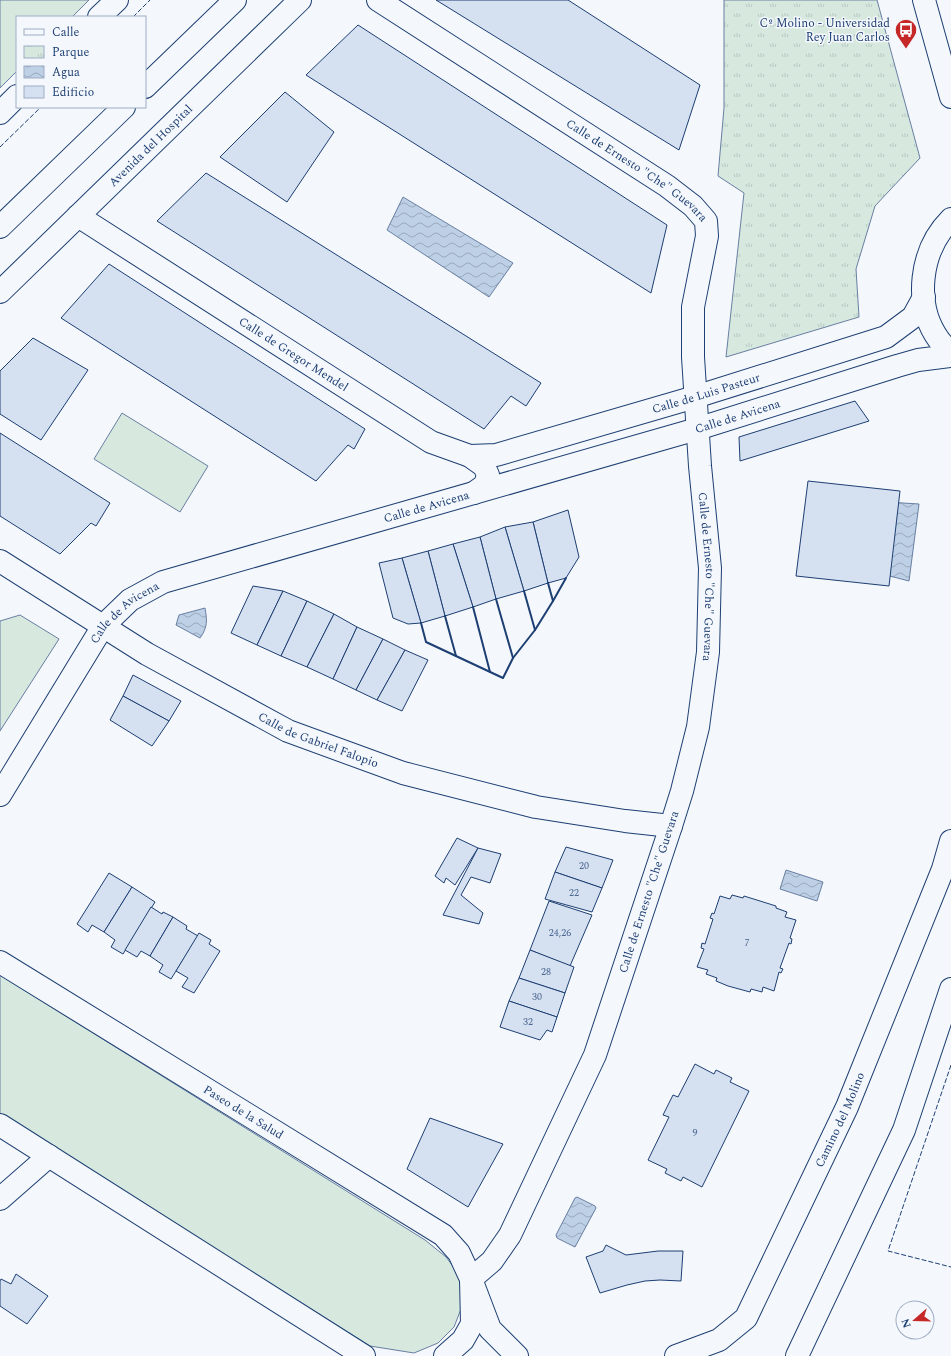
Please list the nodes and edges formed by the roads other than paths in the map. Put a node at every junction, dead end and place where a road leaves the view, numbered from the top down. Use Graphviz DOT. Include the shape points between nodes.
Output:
graph roads {
  1 [pos="117,0"];
  2 [pos="235,0"];
  3 [pos="300,0"];
  4 [pos="378,0"];
  5 [pos="924,0"];
  6 [pos="100,16"];
  7 [pos="146,86"];
  8 [pos="951,96"];
  9 [pos="16,97"];
  10 [pos="123,108"];
  11 [pos="0,113"];
  12 [pos="78,216"];
  13 [pos="951,219"];
  14 [pos="0,227"];
  15 [pos="0,292"];
  16 [pos="924,297"];
  17 [pos="951,355"];
  18 [pos="695,397"];
  19 [pos="697,429"];
  20 [pos="470,456"];
  21 [pos="474,493"];
  22 [pos="0,561"];
  23 [pos="103,626"];
  24 [pos="0,795"];
  25 [pos="671,826"];
  26 [pos="951,841"];
  27 [pos="0,962"];
  28 [pos="951,989"];
  29 [pos="0,1124"];
  30 [pos="49,1156"];
  31 [pos="0,1199"];
  32 [pos="471,1279"];
  33 [pos="364,1356"];
  34 [pos="445,1356"];
  35 [pos="518,1356"];
  36 [pos="676,1356"];
  37 [pos="797,1356"];
  1 -- 6 [label="street"];
  2 -- 7 [label="street"];
  3 -- 12 [label="street, Avenida del Hospital"];
  4 -- 18 [label="street, Calle de Ernesto \"Che\" Guevara" via="667,186 693,206 706,221 707,236 692,308"];
  5 -- 8 [label="street"];
  9 -- 11 [label="street"];
  10 -- 14 [label="street"];
  12 -- 15 [label="street, Avenida del Hospital"];
  12 -- 20 [label="street, Calle de Gregor Mendel" via="431,442"];
  13 -- 16 [label="street" via="930,249 924,273"];
  16 -- 17 [label="street" via="929,319 938,339"];
  16 -- 18 [label="street, Calle de Luis Pasteur" via="913,317 886,336"];
  17 -- 19 [label="street, Calle de Avicena" via="897,366"];
  18 -- 19 [label="street, Calle de Ernesto \"Che\" Guevara"];
  18 -- 20 [label="street, Calle de Luis Pasteur" via="496,455"];
  19 -- 21 [label="street, Calle de Avicena"];
  19 -- 25 [label="street, Calle de Ernesto \"Che\" Guevara" via="710,568 708,652 698,727"];
  20 -- 21 [label="street, Calle de Gregor Mendel" via="484,466 488,475 485,485"];
  21 -- 23 [label="street, Calle de Avicena" via="163,582 130,600"];
  22 -- 23 [label="street, Calle de Gabriel Falopio"];
  23 -- 24 [label="street, Calle de Avicena"];
  23 -- 25 [label="street, Calle de Gabriel Falopio" via="146,654 288,730 403,773 536,807"];
  25 -- 32 [label="street, Calle de Ernesto \"Che\" Guevara" via="595,1055 510,1235 492,1261"];
  26 -- 36 [label="street, Camino del Molino" via="943,869 847,1107 746,1318 719,1340"];
  27 -- 32 [label="street, Paseo de la Salud" via="443,1235 459,1253"];
  28 -- 37 [label="street" via="904,1130"];
  29 -- 30 [label="street"];
  30 -- 31 [label="street"];
  30 -- 33 [label="street"];
  32 -- 34 [label="street, Paseo de la Salud" via="472,1324 463,1340"];
  32 -- 35 [label="street, Paseo de la Salud" via="490,1329"];
}
